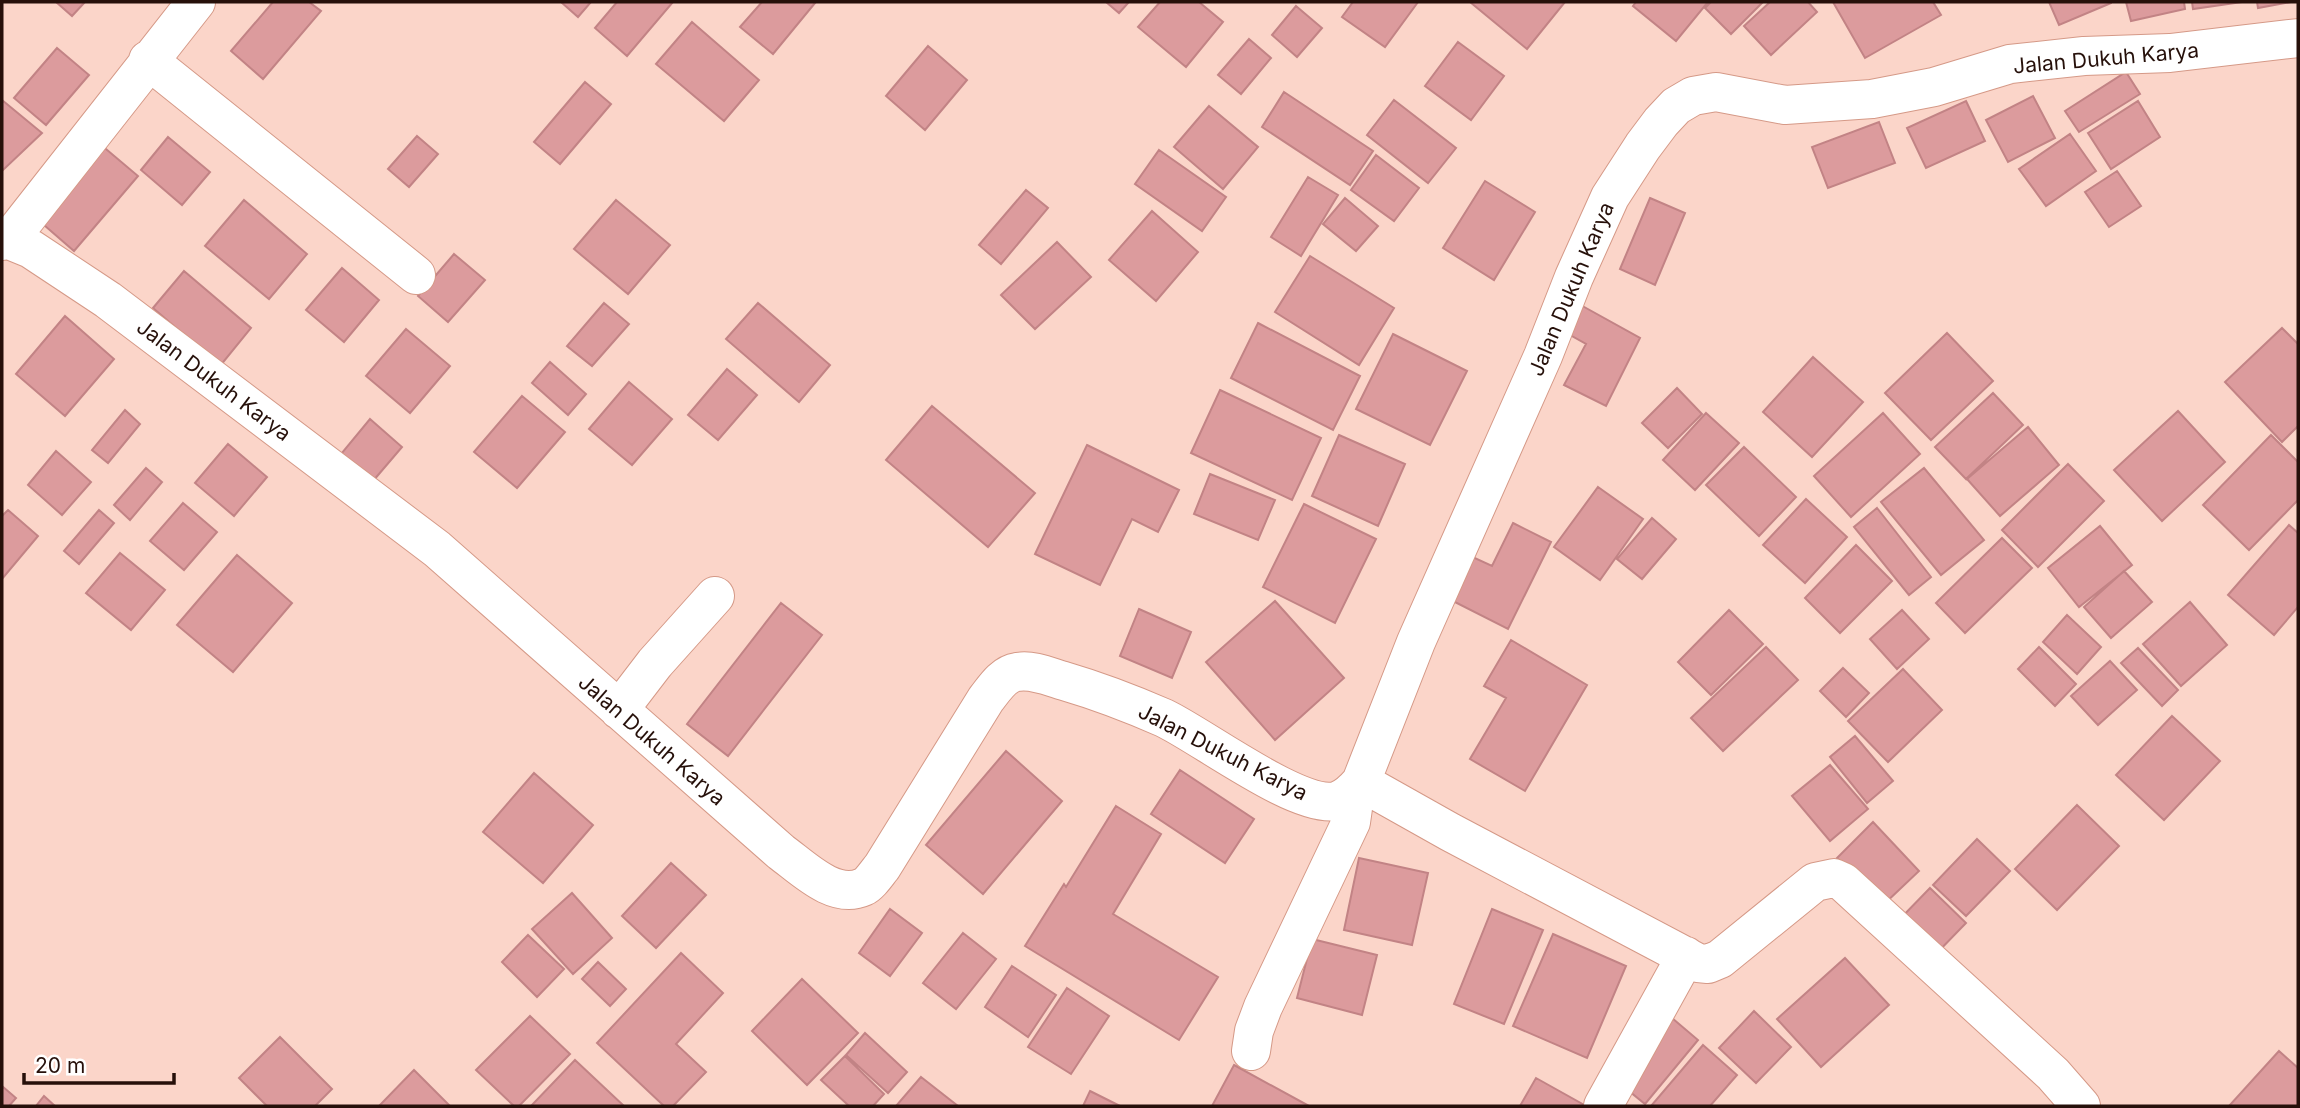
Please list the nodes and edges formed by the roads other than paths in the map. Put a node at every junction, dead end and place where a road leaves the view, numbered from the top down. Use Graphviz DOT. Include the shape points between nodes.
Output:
graph roads {
  1 [pos="196,2"];
  2 [pos="2298,38"];
  3 [pos="148,60"];
  4 [pos="5,240"];
  5 [pos="416,275"];
  6 [pos="715,596"];
  7 [pos="618,710"];
  8 [pos="1356,788"];
  9 [pos="1686,956"];
  10 [pos="1251,1051"];
  11 [pos="1602,1106"];
  12 [pos="2081,1106"];
  1 -- 3 [label="street"];
  2 -- 8 [label="street, Jalan Dukuh Karya" via="2170,54 2010,64 1934,87 1872,99 1785,105 1716,92 1693,96 1676,106 1610,197"];
  3 -- 4 [label="street"];
  3 -- 5 [label="street"];
  4 -- 7 [label="street, Jalan Dukuh Karya" via="31,248 108,300 437,549"];
  6 -- 7 [label="street"];
  7 -- 8 [label="street, Jalan Dukuh Karya" via="781,852 843,891 865,887 882,867 986,699 1004,678 1016,672 1090,688 1167,719 1263,777 1315,799 1334,801"];
  8 -- 9 [label="street"];
  8 -- 10 [label="street" via="1351,822 1263,1007"];
  9 -- 11 [label="street"];
  9 -- 12 [label="street" via="1708,964 1720,959 1815,882 1834,878 1850,887 2053,1074"];
}
